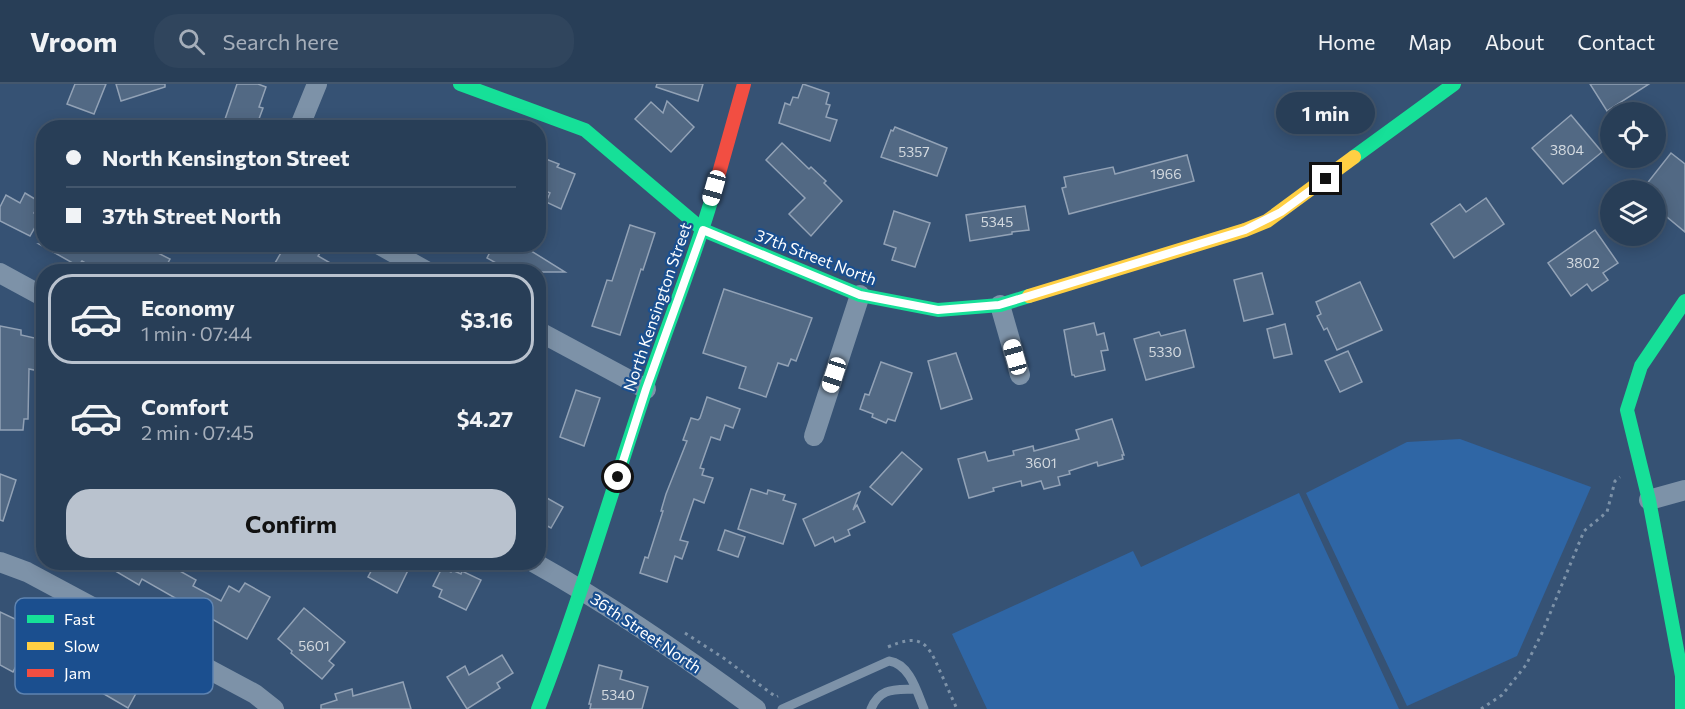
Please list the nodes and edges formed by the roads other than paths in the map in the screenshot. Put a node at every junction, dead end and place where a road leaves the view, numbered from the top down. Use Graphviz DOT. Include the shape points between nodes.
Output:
graph roads {
  1 [pos="317,84"];
  2 [pos="460,84"];
  3 [pos="744,84"];
  4 [pos="1454,84"];
  5 [pos="302,120"];
  6 [pos="703,230"];
  7 [pos="392,252"];
  8 [pos="414,264"];
  9 [pos="0,273"];
  10 [pos="36,293"];
  11 [pos="860,295"];
  12 [pos="1685,301"];
  13 [pos="999,305"];
  14 [pos="546,335"];
  15 [pos="1020,375"];
  16 [pos="646,389"];
  17 [pos="814,436"];
  18 [pos="1685,490"];
  19 [pos="1649,500"];
  20 [pos="0,562"];
  21 [pos="546,570"];
  22 [pos="581,590"];
  23 [pos="76,598"];
  24 [pos="213,672"];
  25 [pos="1683,675"];
  26 [pos="915,689"];
  27 [pos="274,709"];
  28 [pos="538,709"];
  29 [pos="756,709"];
  30 [pos="782,709"];
  31 [pos="871,709"];
  32 [pos="924,709"];
  33 [pos="1682,709"];
  1 -- 5 [label="street"];
  2 -- 6 [label="street, 37th Street North" via="585,130"];
  3 -- 6 [label="street, North Kensington Street"];
  4 -- 13 [label="street, 37th Street North" via="1281,212 1245,230"];
  6 -- 11 [label="street, 37th Street North"];
  6 -- 16 [label="street, North Kensington Street"];
  7 -- 8 [label="street"];
  9 -- 10 [label="street"];
  11 -- 13 [label="street, 37th Street North" via="938,310"];
  11 -- 17 [label="street"];
  12 -- 19 [label="street" via="1641,366 1626,410"];
  13 -- 15 [label="street"];
  14 -- 16 [label="street"];
  16 -- 22 [label="street, North Kensington Street"];
  18 -- 19 [label="street"];
  19 -- 25 [label="street"];
  20 -- 23 [label="street"];
  21 -- 22 [label="street, 36th Street North"];
  22 -- 28 [label="street, North Kensington Street"];
  22 -- 29 [label="street, 36th Street North" via="669,645"];
  24 -- 27 [label="street"];
  25 -- 33 [label="street"];
  26 -- 30 [label="lane" via="906,670 889,661"];
  26 -- 31 [label="lane" via="886,690"];
  26 -- 32 [label="lane"];
}
